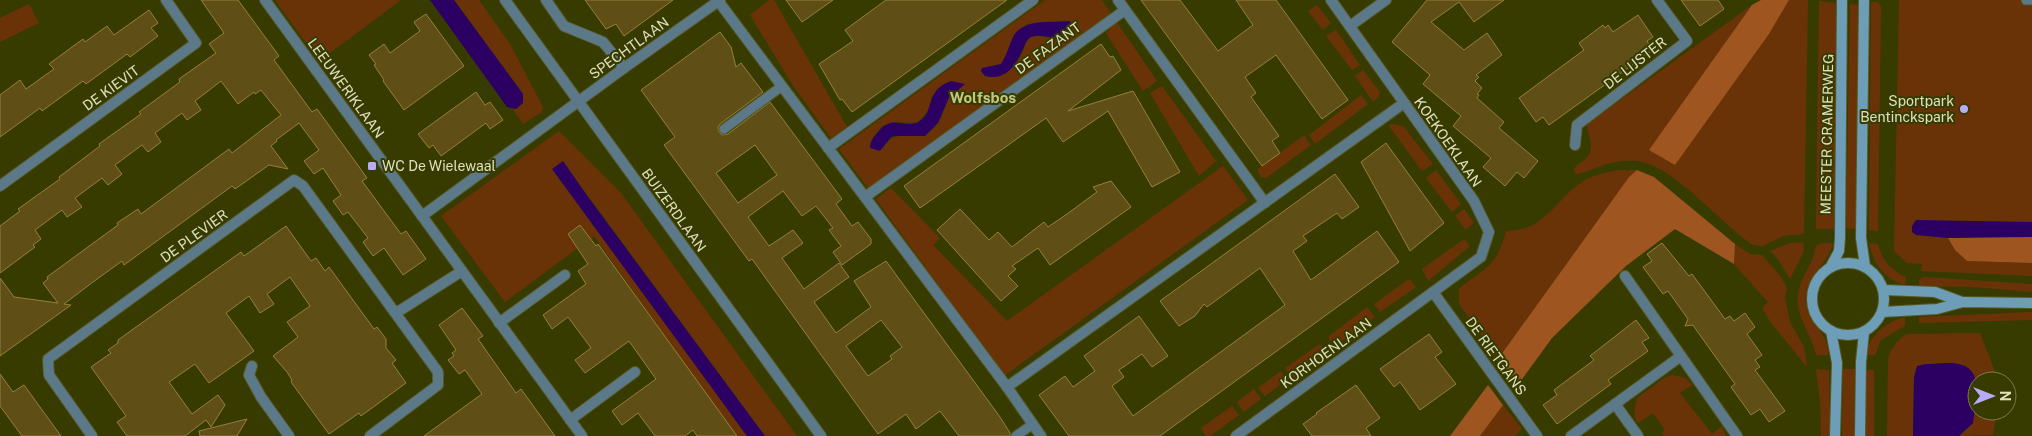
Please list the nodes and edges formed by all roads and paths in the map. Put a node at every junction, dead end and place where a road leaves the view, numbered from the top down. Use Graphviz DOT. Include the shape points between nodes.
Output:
graph roads {
  1 [pos="166,0"];
  2 [pos="265,0"];
  3 [pos="505,0"];
  4 [pos="546,0"];
  5 [pos="1033,0"];
  6 [pos="1118,0"];
  7 [pos="1331,0"];
  8 [pos="1386,0"];
  9 [pos="1657,0"];
  10 [pos="1842,0"];
  11 [pos="1864,0"];
  12 [pos="2026,0"];
  13 [pos="2032,0"];
  14 [pos="719,1"];
  15 [pos="1125,10"];
  16 [pos="1350,26"];
  17 [pos="624,68"];
  18 [pos="782,86"];
  19 [pos="578,102"];
  20 [pos="1404,103"];
  21 [pos="724,129"];
  22 [pos="1575,145"];
  23 [pos="828,148"];
  24 [pos="0,186"];
  25 [pos="865,197"];
  26 [pos="1265,203"];
  27 [pos="422,216"];
  28 [pos="1831,266"];
  29 [pos="1865,266"];
  30 [pos="462,271"];
  31 [pos="566,275"];
  32 [pos="1625,276"];
  33 [pos="1884,290"];
  34 [pos="1433,292"];
  35 [pos="1963,302"];
  36 [pos="2032,303"];
  37 [pos="1882,312"];
  38 [pos="396,313"];
  39 [pos="499,322"];
  40 [pos="1831,332"];
  41 [pos="1864,332"];
  42 [pos="1681,356"];
  43 [pos="252,366"];
  44 [pos="636,372"];
  45 [pos="1007,387"];
  46 [pos="1615,404"];
  47 [pos="570,420"];
  48 [pos="1033,424"];
  49 [pos="92,436"];
  50 [pos="288,436"];
  51 [pos="370,436"];
  52 [pos="582,436"];
  53 [pos="821,436"];
  54 [pos="1016,436"];
  55 [pos="1041,436"];
  56 [pos="1236,436"];
  57 [pos="1537,436"];
  58 [pos="1571,436"];
  59 [pos="1638,436"];
  60 [pos="1737,436"];
  61 [pos="1835,436"];
  62 [pos="1860,436"];
  1 -- 24 [label="street, DE KIEVIT" via="196,43"];
  2 -- 27 [label="street, LEEUWERIKLAAN"];
  3 -- 19 [label="street, BUIZERDLAAN"];
  4 -- 17 [label="street" via="564,26 603,42"];
  5 -- 23 [label="street"];
  6 -- 15 [label="street"];
  7 -- 16 [label="street, KOEKOEKLAAN"];
  8 -- 16 [label="street"];
  9 -- 22 [label="street, DE LIJSTER" via="1687,41 1577,125"];
  10 -- 28 [label="main road, MEESTER CRAMERWEG" via="1840,238 1839,252"];
  11 -- 29 [label="main road" via="1860,238"];
  12 -- 13 [label="lane"];
  14 -- 17 [label="street, SPECHTLAAN"];
  14 -- 18 [label="street"];
  15 -- 25 [label="street, DE FAZANT"];
  15 -- 26 [label="street"];
  16 -- 20 [label="street, KOEKOEKLAAN"];
  17 -- 19 [label="street, SPECHTLAAN"];
  18 -- 21 [label="lane"];
  18 -- 23 [label="street"];
  19 -- 27 [label="street"];
  19 -- 53 [label="street, BUIZERDLAAN"];
  20 -- 26 [label="street"];
  20 -- 34 [label="street, KOEKOEKLAAN" via="1474,202 1489,232 1481,257"];
  23 -- 25 [label="street"];
  25 -- 45 [label="street"];
  26 -- 45 [label="street"];
  27 -- 30 [label="street, LEEUWERIKLAAN"];
  28 -- 29 [label="main road" via="1848,262"];
  28 -- 40 [label="main road" via="1814,286 1812,299 1817,318"];
  29 -- 33 [label="main road" via="1874,272"];
  30 -- 38 [label="street"];
  30 -- 39 [label="street, LEEUWERIKLAAN"];
  31 -- 39 [label="street"];
  32 -- 42 [label="street"];
  33 -- 35 [label="main road" via="1935,292"];
  33 -- 37 [label="main road"];
  34 -- 56 [label="street, KORHOENLAAN"];
  34 -- 57 [label="street, DE RIETGANS"];
  35 -- 36 [label="main road"];
  35 -- 37 [label="main road" via="1937,308"];
  37 -- 41 [label="main road"];
  38 -- 49 [label="street, DE PLEVIER" via="303,186 294,180 48,359 49,375"];
  38 -- 51 [label="street, DE PLEVIER" via="438,372 438,384"];
  39 -- 47 [label="street, LEEUWERIKLAAN"];
  40 -- 41 [label="main road" via="1847,336"];
  40 -- 61 [label="main road" via="1836,363"];
  41 -- 62 [label="main road"];
  42 -- 46 [label="street"];
  42 -- 60 [label="street"];
  43 -- 50 [label="street" via="249,375"];
  44 -- 47 [label="street"];
  45 -- 48 [label="street"];
  46 -- 58 [label="street"];
  46 -- 59 [label="street"];
  47 -- 52 [label="street, LEEUWERIKLAAN"];
  48 -- 54 [label="lane"];
  48 -- 55 [label="street"];
}
